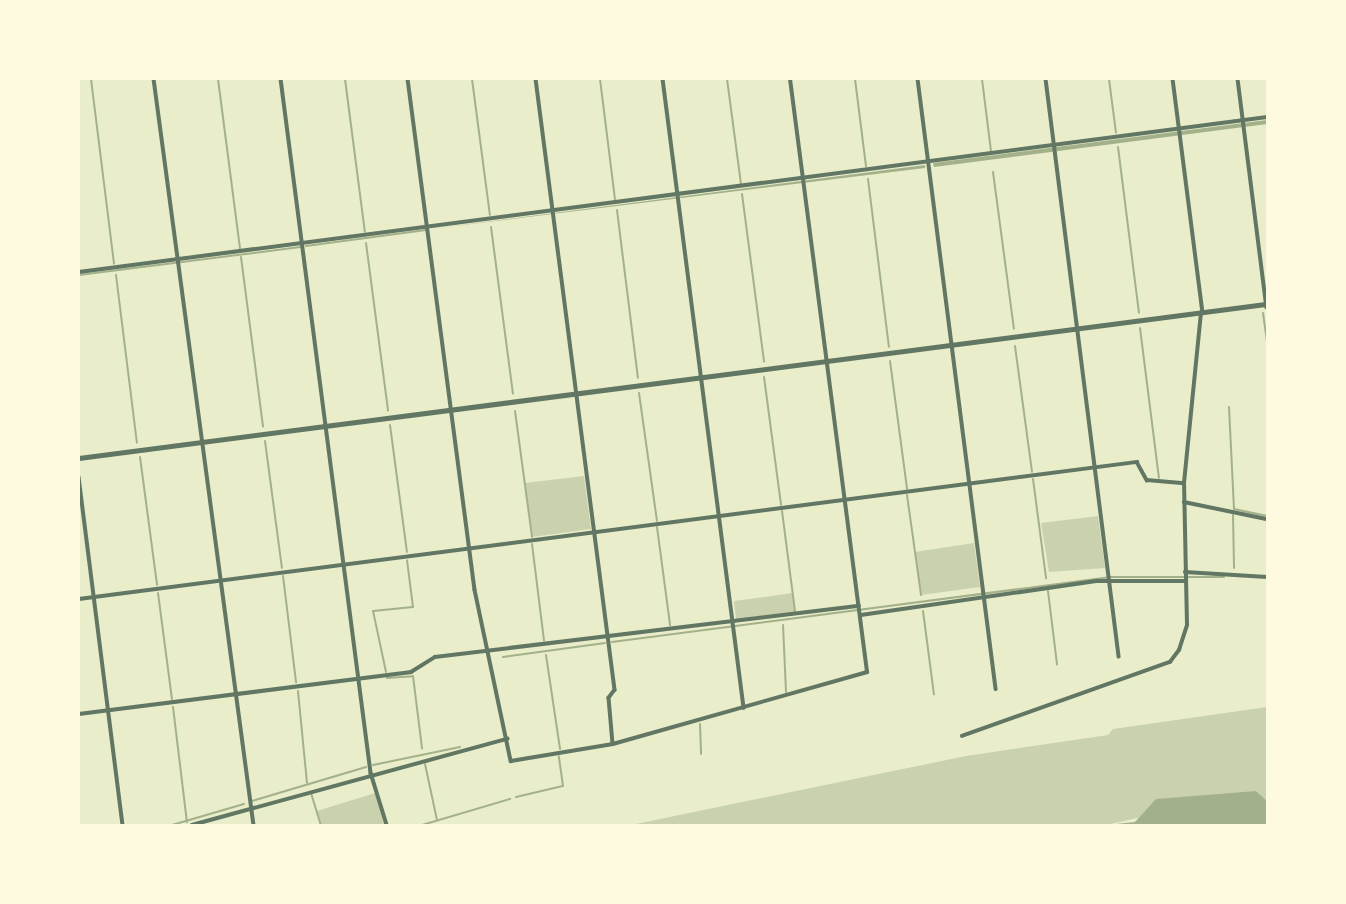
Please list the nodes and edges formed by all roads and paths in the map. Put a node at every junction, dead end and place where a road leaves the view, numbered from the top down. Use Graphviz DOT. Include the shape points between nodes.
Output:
graph roads {
  1 [pos="154,79"];
  2 [pos="281,79"];
  3 [pos="408,79"];
  4 [pos="536,79"];
  5 [pos="663,79"];
  6 [pos="790,79"];
  7 [pos="918,79"];
  8 [pos="1046,79"];
  9 [pos="1173,79"];
  10 [pos="1238,79"];
  11 [pos="1267,117"];
  12 [pos="1244,123"];
  13 [pos="1180,132"];
  14 [pos="1055,146"];
  15 [pos="929,162"];
  16 [pos="804,180"];
  17 [pos="678,197"];
  18 [pos="553,213"];
  19 [pos="427,226"];
  20 [pos="302,243"];
  21 [pos="177,261"];
  22 [pos="79,272"];
  23 [pos="1267,305"];
  24 [pos="1202,312"];
  25 [pos="1079,328"];
  26 [pos="953,345"];
  27 [pos="827,363"];
  28 [pos="701,377"];
  29 [pos="577,394"];
  30 [pos="451,411"];
  31 [pos="326,426"];
  32 [pos="201,442"];
  33 [pos="79,458"];
  34 [pos="1096,467"];
  35 [pos="79,477"];
  36 [pos="1184,483"];
  37 [pos="970,484"];
  38 [pos="845,499"];
  39 [pos="1183,502"];
  40 [pos="719,516"];
  41 [pos="1267,519"];
  42 [pos="595,532"];
  43 [pos="469,548"];
  44 [pos="344,565"];
  45 [pos="1186,577"];
  46 [pos="1267,577"];
  47 [pos="1109,578"];
  48 [pos="219,580"];
  49 [pos="985,593"];
  50 [pos="94,597"];
  51 [pos="79,598"];
  52 [pos="860,610"];
  53 [pos="733,625"];
  54 [pos="609,638"];
  55 [pos="488,653"];
  56 [pos="1119,656"];
  57 [pos="359,679"];
  58 [pos="996,689"];
  59 [pos="234,694"];
  60 [pos="744,708"];
  61 [pos="108,711"];
  62 [pos="79,714"];
  63 [pos="962,736"];
  64 [pos="507,739"];
  65 [pos="613,744"];
  66 [pos="371,773"];
  67 [pos="250,809"];
  68 [pos="123,825"];
  69 [pos="192,825"];
  70 [pos="254,825"];
  71 [pos="387,825"];
  1 -- 21 [label="street"];
  2 -- 20 [label="street"];
  3 -- 19 [label="street"];
  4 -- 18 [label="street"];
  5 -- 17 [label="street"];
  6 -- 16 [label="street"];
  7 -- 15 [label="street"];
  8 -- 14 [label="street"];
  9 -- 13 [label="street"];
  10 -- 12 [label="street"];
  11 -- 12 [label="street"];
  12 -- 13 [label="street"];
  12 -- 23 [label="street"];
  13 -- 14 [label="street"];
  13 -- 24 [label="street"];
  14 -- 15 [label="street"];
  14 -- 25 [label="street"];
  15 -- 16 [label="street"];
  15 -- 26 [label="street"];
  16 -- 17 [label="street"];
  16 -- 27 [label="street"];
  17 -- 18 [label="street"];
  17 -- 28 [label="street"];
  18 -- 19 [label="street"];
  18 -- 29 [label="street"];
  19 -- 20 [label="street"];
  19 -- 30 [label="street"];
  20 -- 21 [label="street"];
  20 -- 31 [label="street"];
  21 -- 22 [label="street"];
  21 -- 32 [label="street"];
  23 -- 24 [label="street"];
  24 -- 25 [label="street"];
  24 -- 36 [label="street"];
  25 -- 26 [label="street"];
  25 -- 34 [label="street"];
  26 -- 27 [label="street"];
  26 -- 37 [label="street"];
  27 -- 28 [label="street"];
  27 -- 38 [label="street"];
  28 -- 29 [label="street"];
  28 -- 40 [label="street"];
  29 -- 30 [label="street"];
  29 -- 42 [label="street"];
  30 -- 31 [label="street"];
  30 -- 43 [label="street"];
  31 -- 32 [label="street"];
  31 -- 44 [label="street"];
  32 -- 33 [label="street"];
  32 -- 48 [label="street"];
  34 -- 36 [label="street" via="1137,462 1147,480"];
  34 -- 37 [label="street"];
  34 -- 47 [label="street"];
  35 -- 50 [label="street"];
  36 -- 39 [label="street"];
  37 -- 38 [label="street"];
  37 -- 49 [label="street"];
  38 -- 40 [label="street"];
  38 -- 52 [label="street"];
  39 -- 41 [label="street"];
  39 -- 45 [label="street"];
  40 -- 42 [label="street"];
  40 -- 53 [label="street"];
  42 -- 43 [label="street"];
  42 -- 54 [label="street"];
  43 -- 44 [label="street"];
  43 -- 55 [label="street"];
  44 -- 48 [label="street"];
  44 -- 57 [label="street"];
  45 -- 46 [label="street"];
  45 -- 47 [label="street"];
  45 -- 63 [label="street" via="1184,639 1170,662"];
  47 -- 49 [label="street"];
  47 -- 56 [label="street"];
  48 -- 50 [label="street"];
  48 -- 59 [label="street"];
  49 -- 52 [label="street"];
  49 -- 58 [label="street"];
  50 -- 51 [label="street"];
  50 -- 61 [label="street"];
  52 -- 53 [label="street"];
  52 -- 60 [label="street" via="865,676"];
  53 -- 54 [label="street"];
  53 -- 60 [label="street"];
  54 -- 55 [label="street"];
  54 -- 65 [label="street"];
  55 -- 57 [label="street" via="435,657 411,672"];
  55 -- 64 [label="street"];
  57 -- 59 [label="street"];
  57 -- 66 [label="street"];
  59 -- 61 [label="street"];
  59 -- 67 [label="street"];
  60 -- 65 [label="street"];
  61 -- 62 [label="street"];
  61 -- 68 [label="street"];
  64 -- 65 [label="street" via="511,761"];
  64 -- 66 [label="street"];
  66 -- 67 [label="street"];
  66 -- 71 [label="street"];
  67 -- 69 [label="street"];
  67 -- 70 [label="street"];
}
